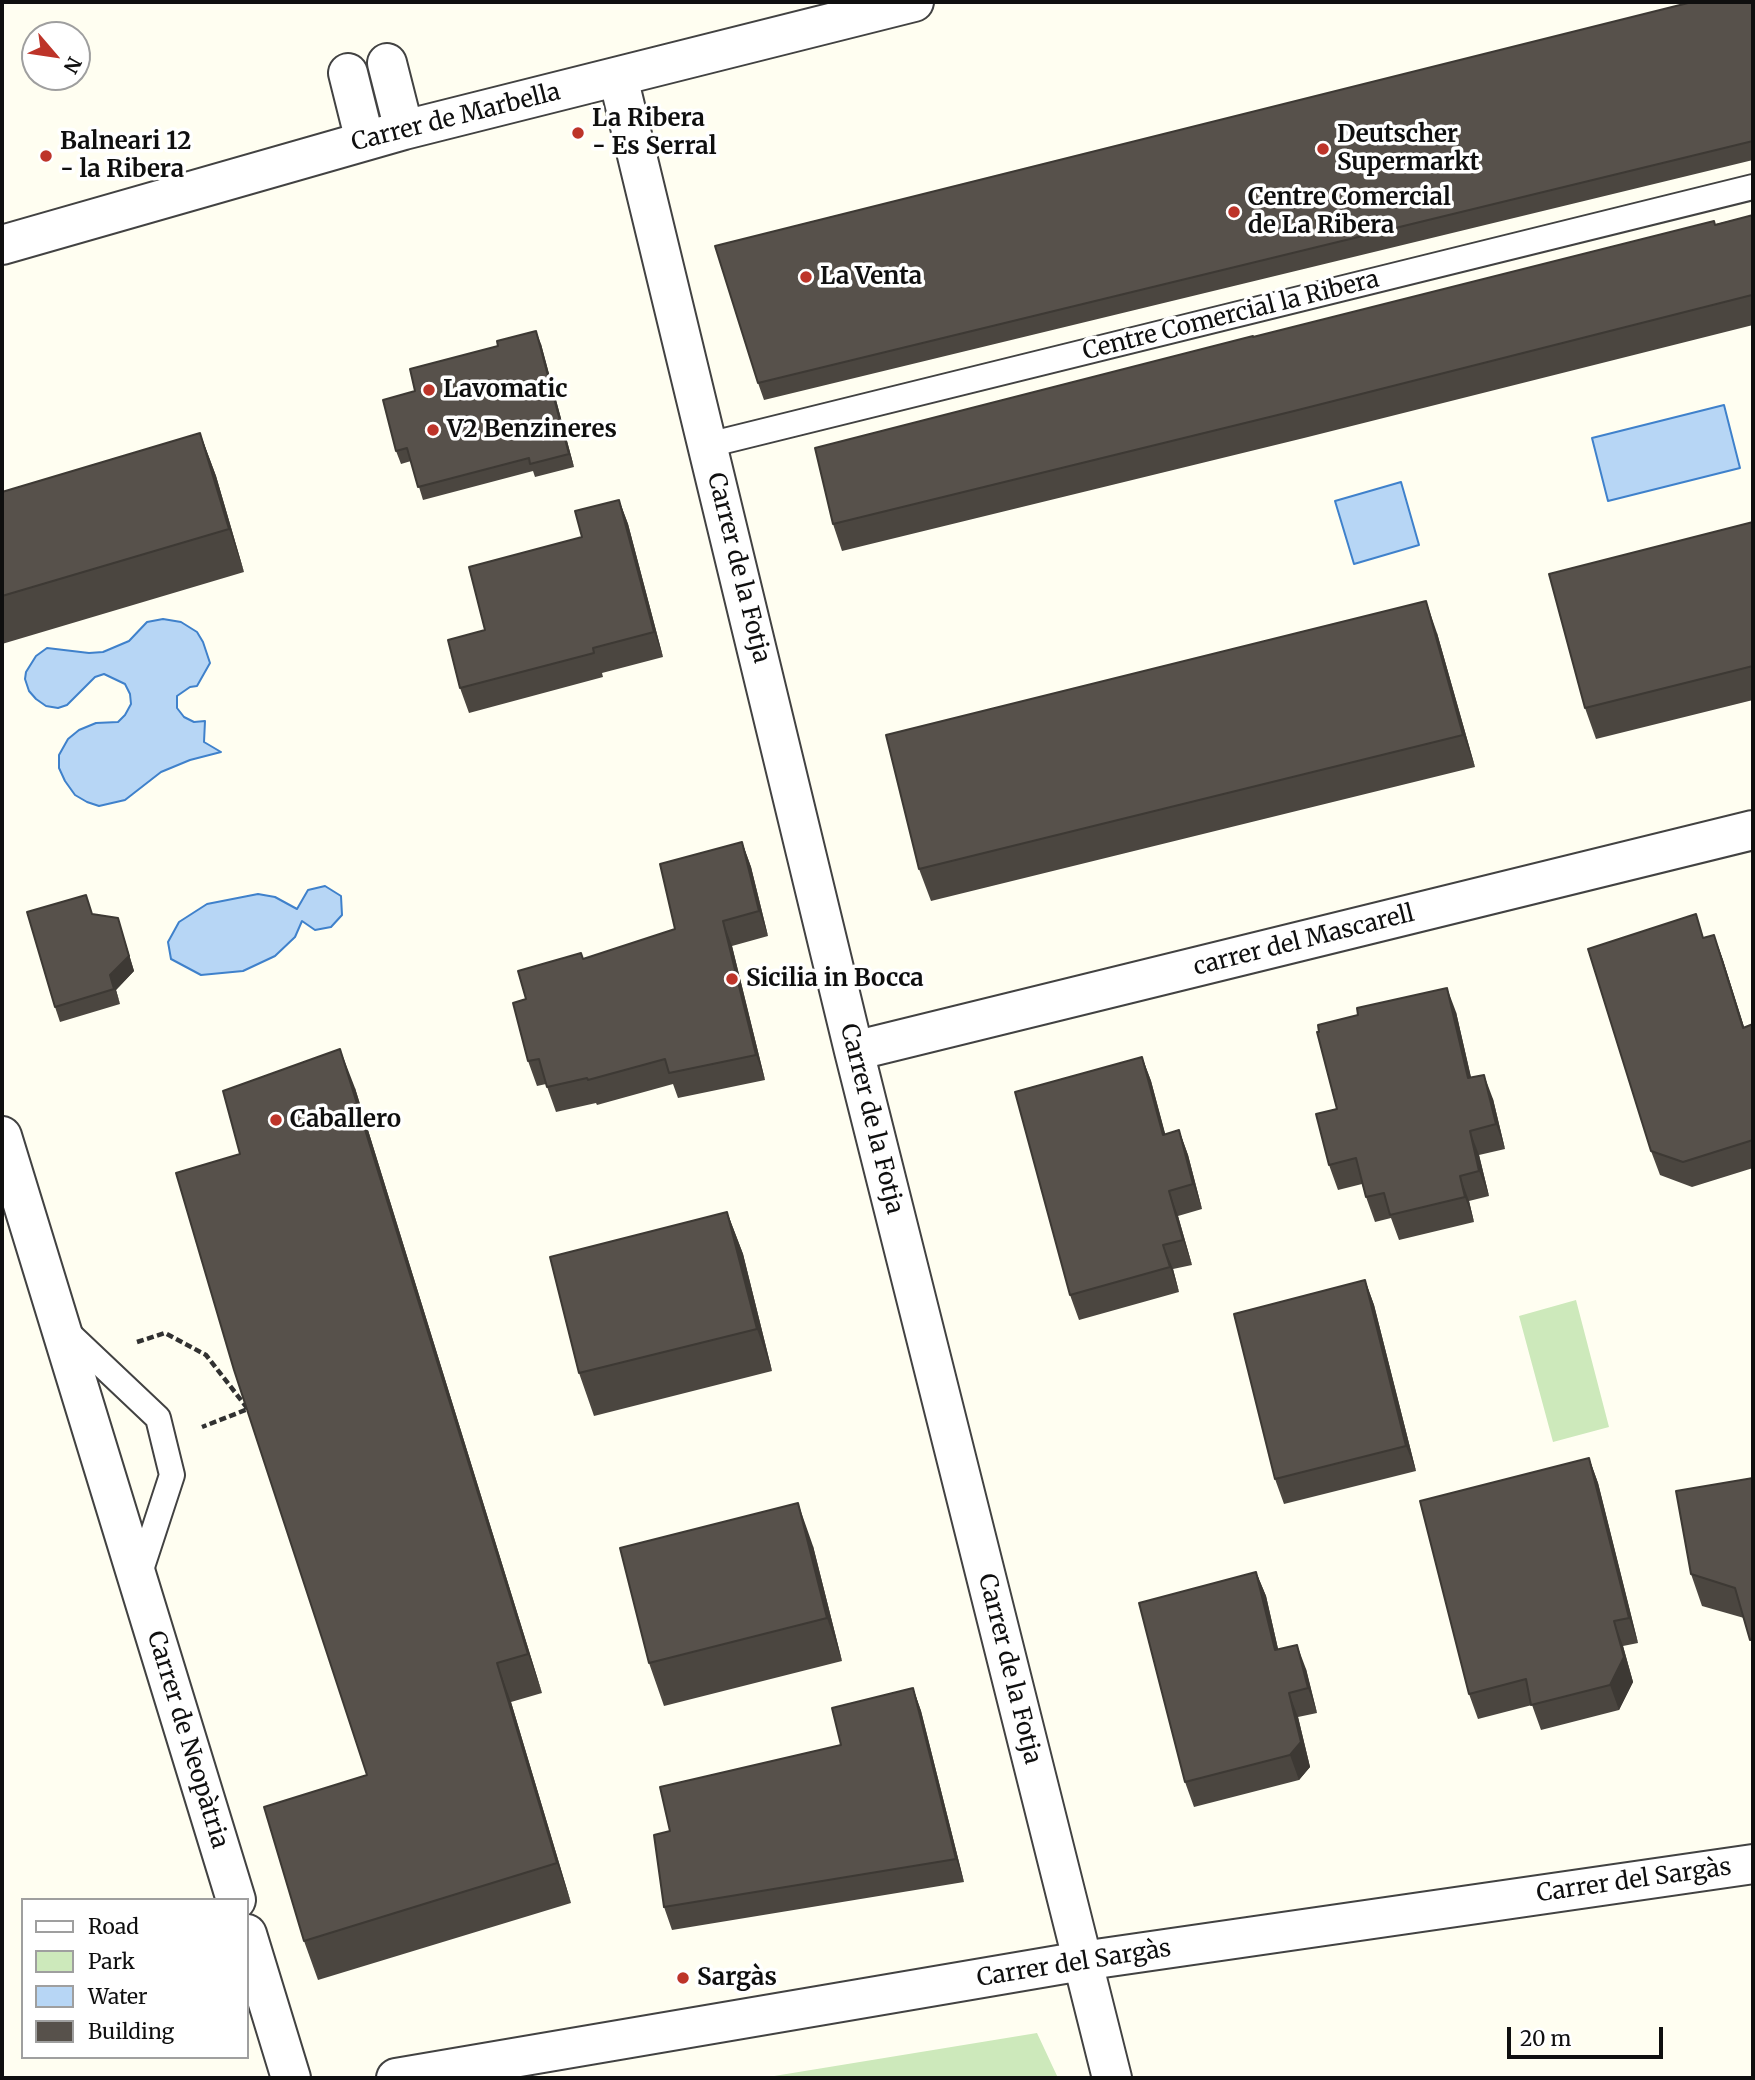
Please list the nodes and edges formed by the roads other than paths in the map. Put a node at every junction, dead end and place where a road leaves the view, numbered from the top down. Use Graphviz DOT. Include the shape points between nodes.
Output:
graph roads {
  1 [pos="914,2"];
  2 [pos="387,62"];
  3 [pos="348,73"];
  4 [pos="618,77"];
  5 [pos="404,130"];
  6 [pos="365,141"];
  7 [pos="1753,187"];
  8 [pos="2,245"];
  9 [pos="708,445"];
  10 [pos="1753,830"];
  11 [pos="854,1051"];
  12 [pos="2,1136"];
  13 [pos="60,1325"];
  14 [pos="138,1580"];
  15 [pos="1753,1864"];
  16 [pos="235,1898"];
  17 [pos="248,1937"];
  18 [pos="1082,1961"];
  19 [pos="291,2078"];
  20 [pos="396,2078"];
  21 [pos="1112,2078"];
  1 -- 4 [label="street, Carrer de Marbella"];
  2 -- 5 [label="street"];
  3 -- 6 [label="street"];
  4 -- 5 [label="street, Carrer de Marbella"];
  4 -- 9 [label="street, Carrer de la Fotja"];
  5 -- 6 [label="street, Carrer de Marbella"];
  6 -- 8 [label="street, Carrer de Marbella"];
  7 -- 9 [label="lane, Centre Comercial la Ribera"];
  9 -- 11 [label="street, Carrer de la Fotja"];
  10 -- 11 [label="street, carrer del Mascarell"];
  11 -- 18 [label="street, Carrer de la Fotja"];
  12 -- 13 [label="street, Carrer de Neopàtria"];
  13 -- 14 [label="street, Carrer de Neopàtria"];
  13 -- 14 [label="lane, Carrer de Neopàtria" via="158,1418 172,1475"];
  14 -- 16 [label="street, Carrer de Neopàtria"];
  15 -- 18 [label="street, Carrer del Sargàs"];
  17 -- 19 [label="street"];
  18 -- 20 [label="street, Carrer del Sargàs"];
  18 -- 21 [label="street, Carrer de la Fotja"];
}
